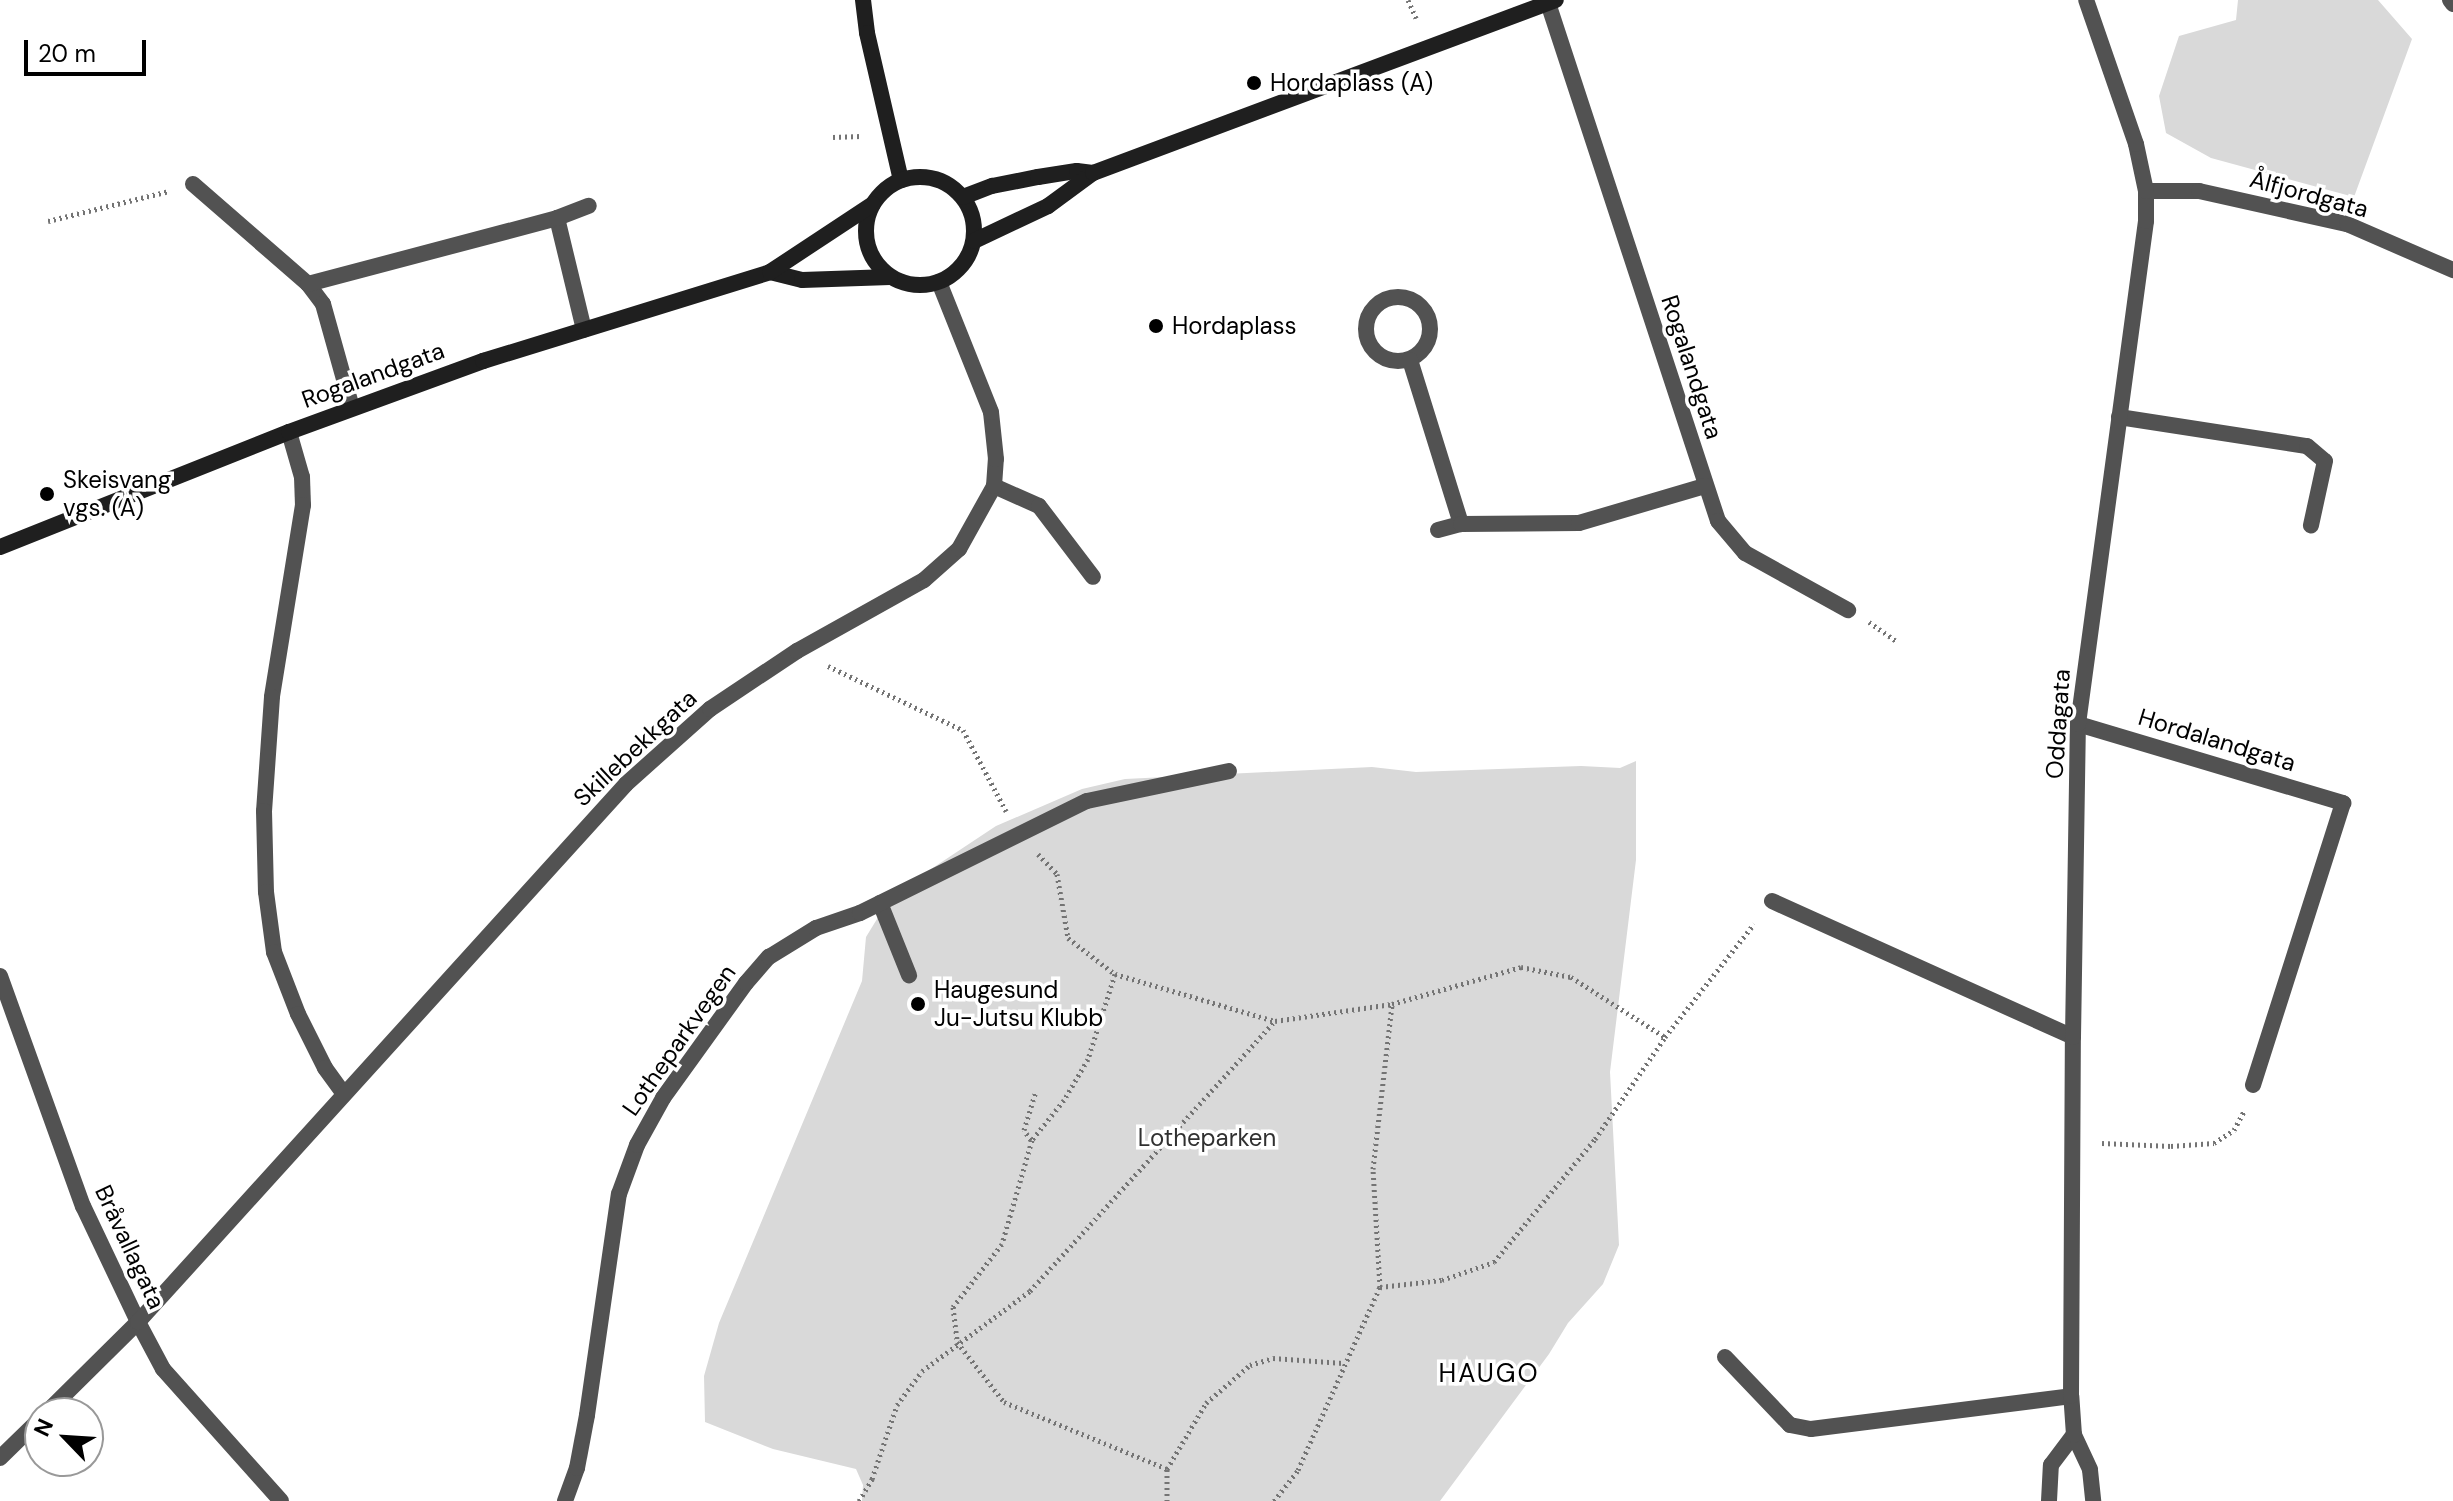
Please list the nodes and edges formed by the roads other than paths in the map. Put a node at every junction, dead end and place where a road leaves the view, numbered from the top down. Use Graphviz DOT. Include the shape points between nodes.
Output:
graph roads {
  1 [pos="863,0"];
  2 [pos="2086,0"];
  3 [pos="1552,2"];
  4 [pos="1093,173"];
  5 [pos="901,180"];
  6 [pos="193,184"];
  7 [pos="2146,191"];
  8 [pos="963,197"];
  9 [pos="873,204"];
  10 [pos="589,206"];
  11 [pos="557,218"];
  12 [pos="974,241"];
  13 [pos="2453,270"];
  14 [pos="770,272"];
  15 [pos="890,277"];
  16 [pos="939,282"];
  17 [pos="308,284"];
  18 [pos="584,330"];
  19 [pos="1410,360"];
  20 [pos="352,408"];
  21 [pos="2119,417"];
  22 [pos="289,432"];
  23 [pos="994,486"];
  24 [pos="1705,486"];
  25 [pos="1461,524"];
  26 [pos="2311,525"];
  27 [pos="1438,530"];
  28 [pos="0,547"];
  29 [pos="1093,577"];
  30 [pos="1848,610"];
  31 [pos="2078,724"];
  32 [pos="1229,771"];
  33 [pos="1772,901"];
  34 [pos="880,903"];
  35 [pos="909,975"];
  36 [pos="0,976"];
  37 [pos="2073,1037"];
  38 [pos="2253,1085"];
  39 [pos="344,1094"];
  40 [pos="138,1322"];
  41 [pos="1725,1357"];
  42 [pos="2071,1396"];
  43 [pos="62,1397"];
  44 [pos="24,1435"];
  45 [pos="2074,1435"];
  46 [pos="0,1458"];
  47 [pos="281,1501"];
  48 [pos="565,1501"];
  49 [pos="2049,1501"];
  50 [pos="2093,1501"];
  1 -- 5 [label="street"];
  2 -- 7 [label="street, Oddagata" via="2136,144"];
  3 -- 4 [label="street, Rogalandgata"];
  3 -- 24 [label="street, Rogalandgata"];
  4 -- 8 [label="street, Rogalandgata" via="1038,177"];
  4 -- 12 [label="street, Rogalandgata" via="1048,206"];
  5 -- 8 [label="street" via="931,178"];
  5 -- 9 [label="street"];
  6 -- 17 [label="street"];
  7 -- 13 [label="street, Ålfjordgata" via="2199,191 2347,224"];
  7 -- 21 [label="street, Oddagata"];
  8 -- 12 [label="street" via="972,214"];
  9 -- 14 [label="street, Rogalandgata"];
  9 -- 15 [label="street" via="868,247"];
  10 -- 11 [label="street"];
  11 -- 17 [label="street"];
  11 -- 18 [label="street"];
  12 -- 16 [label="street" via="968,259"];
  14 -- 15 [label="street, Rogalandgata" via="802,280"];
  14 -- 18 [label="street, Rogalandgata"];
  15 -- 16 [label="street" via="908,284"];
  16 -- 23 [label="street, Skillebekkgata" via="991,412"];
  17 -- 20 [label="street" via="323,304"];
  18 -- 20 [label="street, Rogalandgata"];
  19 -- 19 [label="street" via="1427,345 1430,323 1416,302 1394,297 1372,310 1366,320 1367,340 1387,360"];
  19 -- 25 [label="street"];
  20 -- 22 [label="street, Rogalandgata"];
  21 -- 26 [label="street" via="2307,446 2325,461"];
  21 -- 31 [label="street, Oddagata"];
  22 -- 28 [label="street, Rogalandgata"];
  22 -- 39 [label="street" via="302,477 303,505 272,697 264,811 266,892 274,952 293,1002 325,1068"];
  23 -- 29 [label="street" via="1039,506"];
  23 -- 39 [label="street, Skillebekkgata" via="959,549 924,580 797,651 710,709 626,784"];
  24 -- 25 [label="street" via="1579,523"];
  24 -- 30 [label="street" via="1718,521 1745,553"];
  25 -- 27 [label="street"];
  31 -- 37 [label="street, Oddagata"];
  31 -- 38 [label="street, Hordalandgata" via="2343,803"];
  32 -- 34 [label="street, Lotheparkvegen" via="1087,801"];
  33 -- 37 [label="street"];
  34 -- 35 [label="street"];
  34 -- 48 [label="street, Lotheparkvegen" via="816,928 769,957 671,1086 637,1145 619,1194 587,1415"];
  36 -- 40 [label="street, Bråvallagata" via="83,1206"];
  37 -- 42 [label="street, Oddagata"];
  39 -- 40 [label="street, Skillebekkgata"];
  40 -- 43 [label="street, Skillebekkgata"];
  40 -- 47 [label="street, Bråvallagata" via="163,1369"];
  41 -- 42 [label="street" via="1790,1425 1811,1429"];
  42 -- 45 [label="street, Oddagata"];
  44 -- 46 [label="street"];
  45 -- 49 [label="street" via="2051,1465"];
  45 -- 50 [label="street, Oddagata" via="2090,1470"];
}
